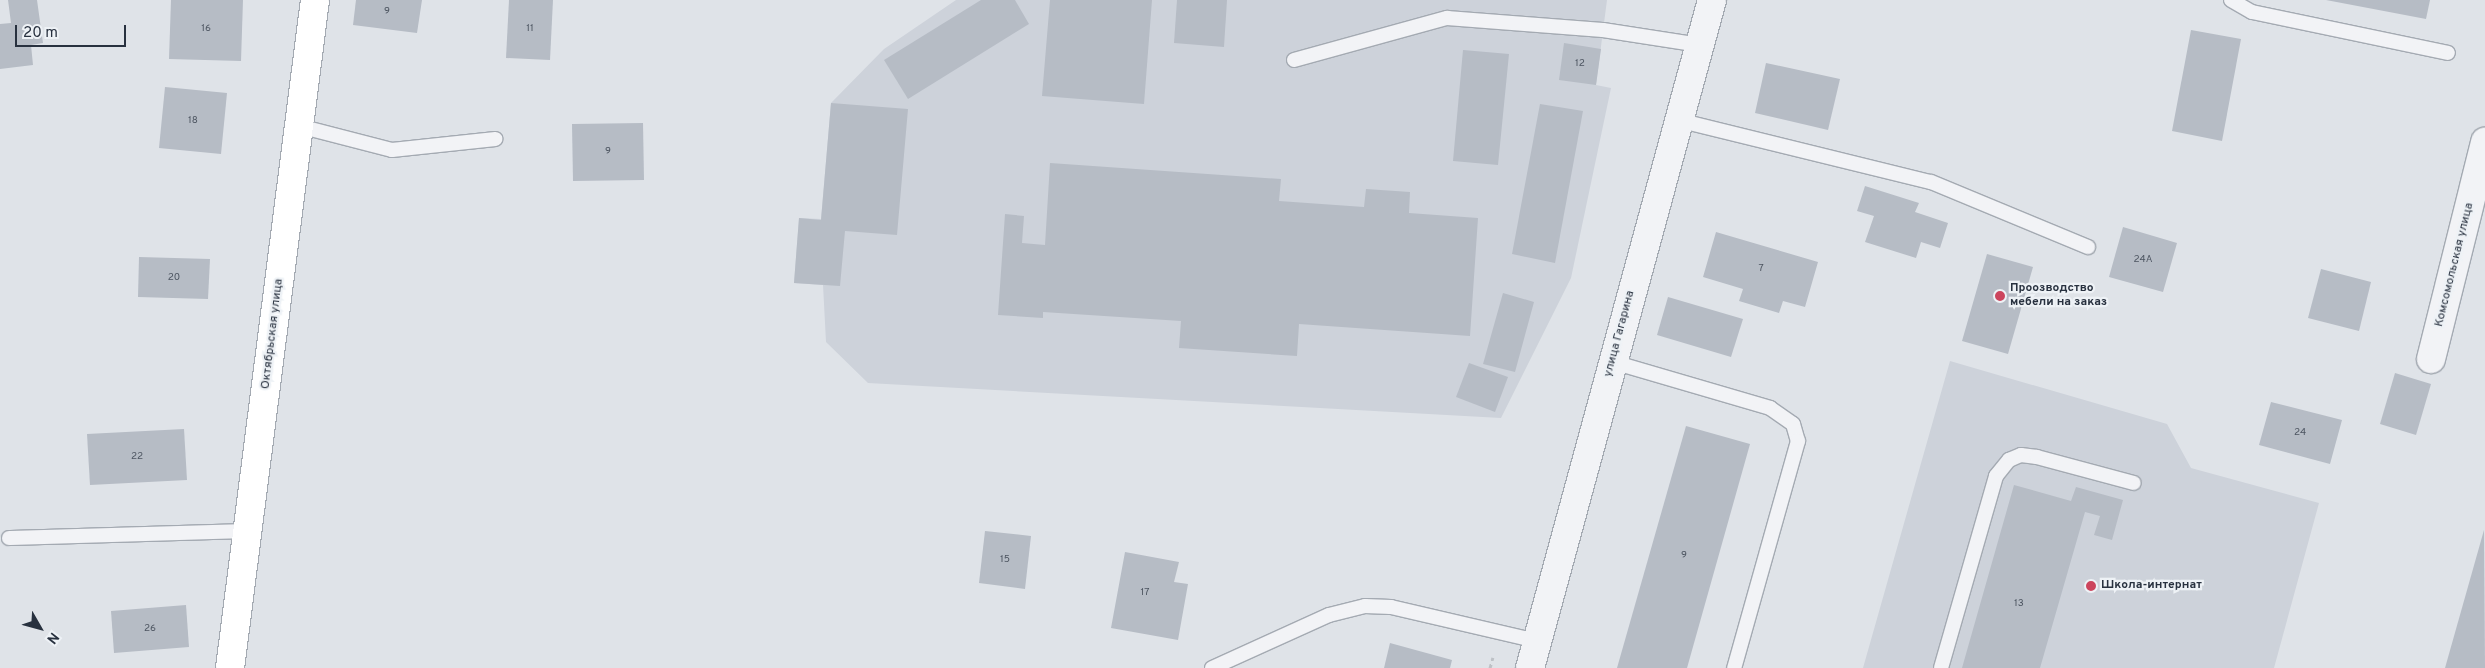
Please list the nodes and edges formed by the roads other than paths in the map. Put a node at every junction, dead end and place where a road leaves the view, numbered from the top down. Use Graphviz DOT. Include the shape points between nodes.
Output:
graph roads {
  1 [pos="315,0"];
  2 [pos="1712,0"];
  3 [pos="2232,0"];
  4 [pos="1700,45"];
  5 [pos="2448,53"];
  6 [pos="1294,60"];
  7 [pos="1678,120"];
  8 [pos="299,126"];
  9 [pos="495,139"];
  10 [pos="2485,142"];
  11 [pos="2088,247"];
  12 [pos="2431,359"];
  13 [pos="1613,362"];
  14 [pos="2134,483"];
  15 [pos="248,531"];
  16 [pos="9,538"];
  17 [pos="1537,641"];
  18 [pos="230,668"];
  19 [pos="1212,668"];
  20 [pos="1530,668"];
  21 [pos="1734,668"];
  22 [pos="1941,668"];
  1 -- 8 [label="street, Октябрьская улица"];
  2 -- 4 [label="street, улица Гагарина"];
  3 -- 5 [label="lane" via="2252,12"];
  4 -- 6 [label="lane" via="1603,30 1447,18"];
  4 -- 7 [label="street, улица Гагарина"];
  7 -- 11 [label="lane" via="1931,182"];
  7 -- 13 [label="street, улица Гагарина"];
  8 -- 9 [label="lane" via="392,150"];
  8 -- 15 [label="street, Октябрьская улица"];
  10 -- 12 [label="street, Комсомольская улица"];
  13 -- 17 [label="street, улица Гагарина"];
  13 -- 21 [label="lane" via="1770,408 1793,424 1798,441"];
  14 -- 22 [label="lane" via="2037,457 2021,455 2008,460 1996,476"];
  15 -- 16 [label="lane"];
  15 -- 18 [label="street, Октябрьская улица"];
  17 -- 19 [label="lane" via="1391,606 1365,606 1329,615"];
  17 -- 20 [label="street, улица Гагарина"];
}
